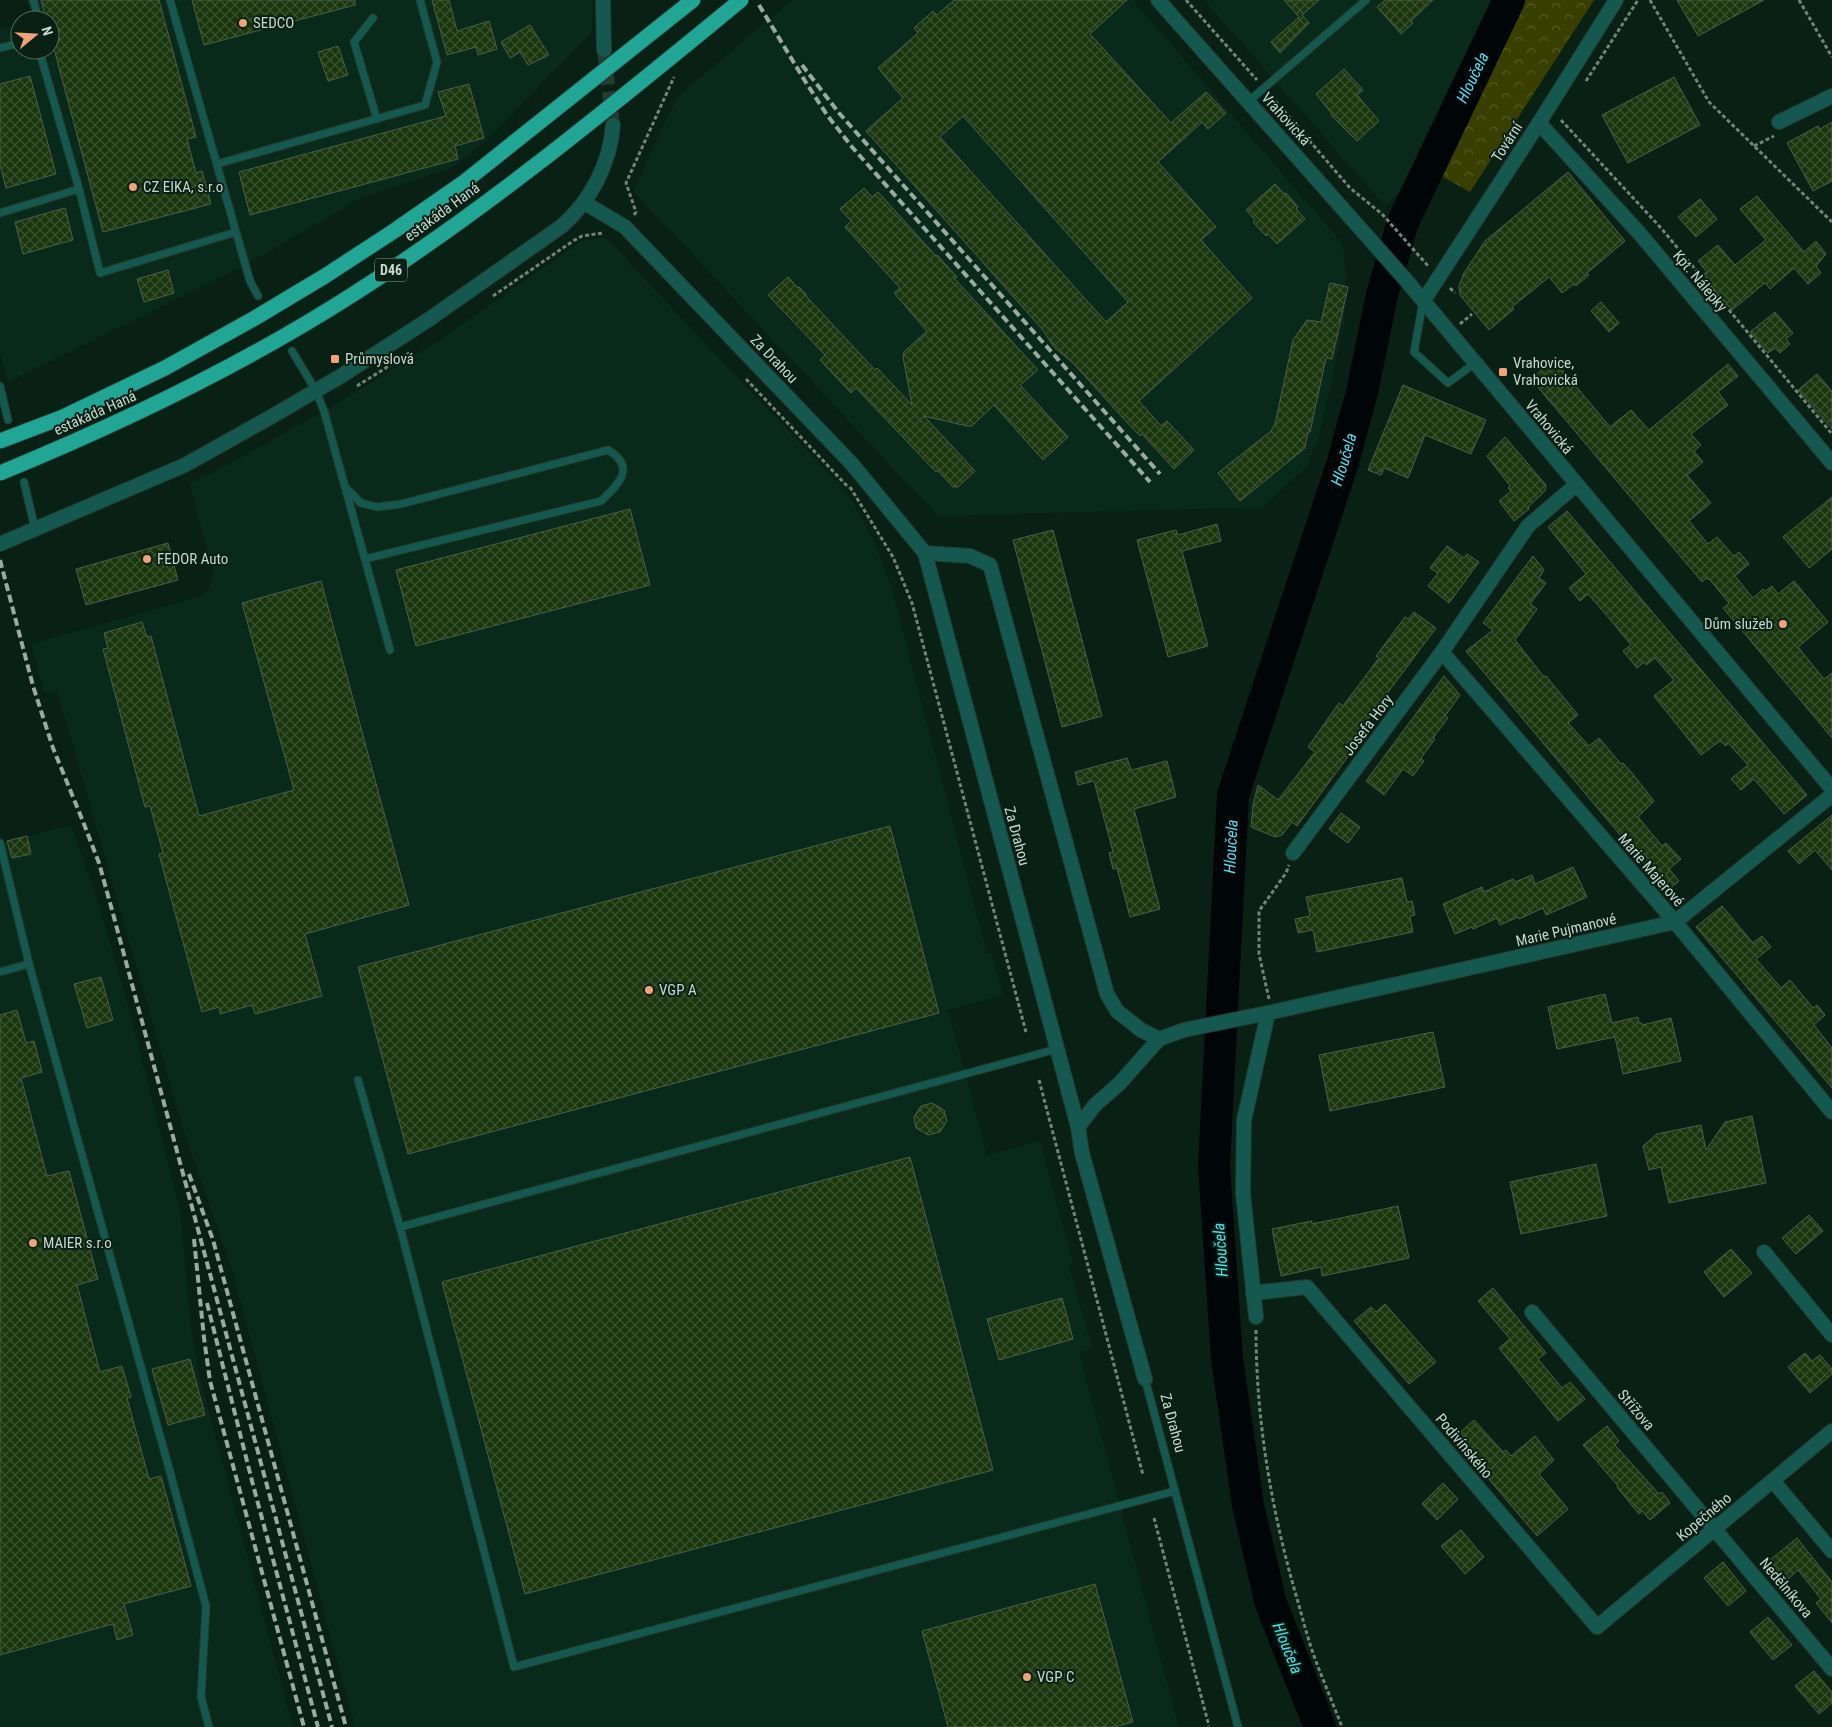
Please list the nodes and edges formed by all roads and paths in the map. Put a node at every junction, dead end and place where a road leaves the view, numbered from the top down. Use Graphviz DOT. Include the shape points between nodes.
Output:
graph roads {
  1 [pos="170,0"];
  2 [pos="420,0"];
  3 [pos="603,0"];
  4 [pos="693,0"];
  5 [pos="741,0"];
  6 [pos="1158,0"];
  7 [pos="1186,0"];
  8 [pos="1366,0"];
  9 [pos="1616,0"];
  10 [pos="1638,0"];
  11 [pos="1650,0"];
  12 [pos="1799,0"];
  13 [pos="372,18"];
  14 [pos="604,50"];
  15 [pos="1832,57"];
  16 [pos="42,60"];
  17 [pos="676,71"];
  18 [pos="1264,88"];
  19 [pos="1582,88"];
  20 [pos="1832,96"];
  21 [pos="1249,101"];
  22 [pos="1566,112"];
  23 [pos="377,119"];
  24 [pos="1561,120"];
  25 [pos="1778,122"];
  26 [pos="1539,123"];
  27 [pos="613,125"];
  28 [pos="1551,136"];
  29 [pos="217,164"];
  30 [pos="79,189"];
  31 [pos="585,203"];
  32 [pos="0,213"];
  33 [pos="1832,222"];
  34 [pos="625,227"];
  35 [pos="236,232"];
  36 [pos="1421,259"];
  37 [pos="258,296"];
  38 [pos="1424,300"];
  39 [pos="292,351"];
  40 [pos="1475,363"];
  41 [pos="0,386"];
  42 [pos="316,391"];
  43 [pos="8,420"];
  44 [pos="1832,434"];
  45 [pos="0,441"];
  46 [pos="1832,463"];
  47 [pos="852,464"];
  48 [pos="0,472"];
  49 [pos="24,482"];
  50 [pos="1576,484"];
  51 [pos="345,487"];
  52 [pos="35,529"];
  53 [pos="0,544"];
  54 [pos="925,554"];
  55 [pos="365,559"];
  56 [pos="390,650"];
  57 [pos="1442,652"];
  58 [pos="1832,789"];
  59 [pos="1832,795"];
  60 [pos="0,843"];
  61 [pos="1293,853"];
  62 [pos="1675,922"];
  63 [pos="29,964"];
  64 [pos="0,972"];
  65 [pos="1270,1013"];
  66 [pos="1026,1032"];
  67 [pos="1159,1040"];
  68 [pos="1058,1049"];
  69 [pos="358,1080"];
  70 [pos="1039,1080"];
  71 [pos="1832,1112"];
  72 [pos="1078,1127"];
  73 [pos="400,1227"];
  74 [pos="1764,1252"];
  75 [pos="1254,1293"];
  76 [pos="1532,1312"];
  77 [pos="1256,1317"];
  78 [pos="1832,1335"];
  79 [pos="1145,1379"];
  80 [pos="1832,1431"];
  81 [pos="1143,1475"];
  82 [pos="1773,1481"];
  83 [pos="1175,1491"];
  84 [pos="1154,1518"];
  85 [pos="1715,1529"];
  86 [pos="1832,1551"];
  87 [pos="1597,1627"];
  88 [pos="1832,1668"];
  89 [pos="1209,1726"];
  90 [pos="210,1727"];
  91 [pos="1238,1727"];
  92 [pos="1342,1727"];
  1 -- 29 [label="lane"];
  2 -- 23 [label="lane" via="437,62 426,105"];
  3 -- 14 [label="street"];
  4 -- 45 [label="highway, estakáda Haná / D46, bridge" via="463,183 325,276 165,368 63,417"];
  5 -- 48 [label="highway, estakáda Haná / D46, bridge" via="483,205 352,296 180,393 76,442"];
  6 -- 21 [label="street, Vrahovická"];
  7 -- 18 [label="path"];
  8 -- 18 [label="lane"];
  9 -- 26 [label="street, Tovární"];
  10 -- 19 [label="path"];
  11 -- 33 [label="path" via="1709,102"];
  12 -- 15 [label="path"];
  13 -- 23 [label="lane" via="354,42"];
  16 -- 30 [label="lane"];
  17 -- 34 [label="path" via="626,183 636,212"];
  18 -- 21 [label="lane"];
  18 -- 36 [label="path" via="1350,188 1382,214"];
  20 -- 25 [label="street"];
  21 -- 38 [label="street, Vrahovická"];
  22 -- 24 [label="path"];
  23 -- 29 [label="lane"];
  24 -- 28 [label="path"];
  24 -- 44 [label="path" via="1660,228"];
  26 -- 28 [label="street, Kpt. Nálepky"];
  26 -- 38 [label="street, Tovární"];
  27 -- 31 [label="street" via="606,160"];
  28 -- 46 [label="street, Kpt. Nálepky" via="1640,234"];
  29 -- 35 [label="lane"];
  30 -- 32 [label="lane"];
  30 -- 35 [label="lane" via="100,273"];
  31 -- 34 [label="street, Za Drahou"];
  31 -- 42 [label="street" via="562,226 428,320"];
  34 -- 47 [label="street, Za Drahou"];
  35 -- 37 [label="lane" via="250,281"];
  38 -- 40 [label="street, Vrahovická"];
  38 -- 40 [label="lane" via="1414,352 1448,383"];
  39 -- 42 [label="lane"];
  40 -- 50 [label="street, Vrahovická"];
  41 -- 43 [label="lane"];
  42 -- 51 [label="lane"];
  42 -- 52 [label="street" via="185,465"];
  47 -- 54 [label="street, Za Drahou"];
  47 -- 66 [label="path" via="850,488 893,556 912,603"];
  49 -- 52 [label="lane"];
  50 -- 57 [label="street, Josefa Hory" via="1528,526"];
  50 -- 58 [label="street, Vrahovická"];
  51 -- 55 [label="lane"];
  51 -- 55 [label="lane" via="361,503 377,507 401,504 608,450 618,456 623,469 619,483 602,501"];
  52 -- 53 [label="street"];
  54 -- 67 [label="street" via="970,556 990,565 1107,994 1117,1011"];
  54 -- 68 [label="street, Za Drahou"];
  55 -- 56 [label="lane"];
  57 -- 61 [label="street, Josefa Hory"];
  57 -- 62 [label="street, Marie Majerové"];
  59 -- 62 [label="street, Marie Pujmanové"];
  60 -- 63 [label="lane"];
  61 -- 65 [label="path" via="1286,873 1259,911 1259,954"];
  62 -- 65 [label="street, Marie Pujmanové"];
  62 -- 71 [label="street, Marie Majerové"];
  63 -- 64 [label="lane"];
  63 -- 90 [label="lane" via="206,1606 201,1697"];
  65 -- 67 [label="street, Marie Pujmanové" via="1184,1030"];
  65 -- 75 [label="street" via="1244,1120 1243,1193"];
  67 -- 72 [label="street" via="1120,1084 1095,1105"];
  68 -- 72 [label="street, Za Drahou"];
  68 -- 73 [label="lane"];
  69 -- 73 [label="lane"];
  70 -- 81 [label="path"];
  72 -- 79 [label="street, Za Drahou" via="1082,1153"];
  73 -- 83 [label="lane" via="514,1667"];
  74 -- 78 [label="street"];
  75 -- 77 [label="street"];
  75 -- 87 [label="street, Podivínského" via="1307,1287"];
  76 -- 85 [label="street, Střížova"];
  77 -- 92 [label="path" via="1256,1374 1269,1480 1286,1562 1313,1653"];
  79 -- 83 [label="lane, Za Drahou"];
  80 -- 82 [label="street, Kopečného"];
  82 -- 85 [label="street, Kopečného"];
  82 -- 86 [label="street"];
  83 -- 91 [label="lane, Za Drahou"];
  84 -- 89 [label="path"];
  85 -- 87 [label="street, Kopečného"];
  85 -- 88 [label="street, Nedělníkova"];
}
